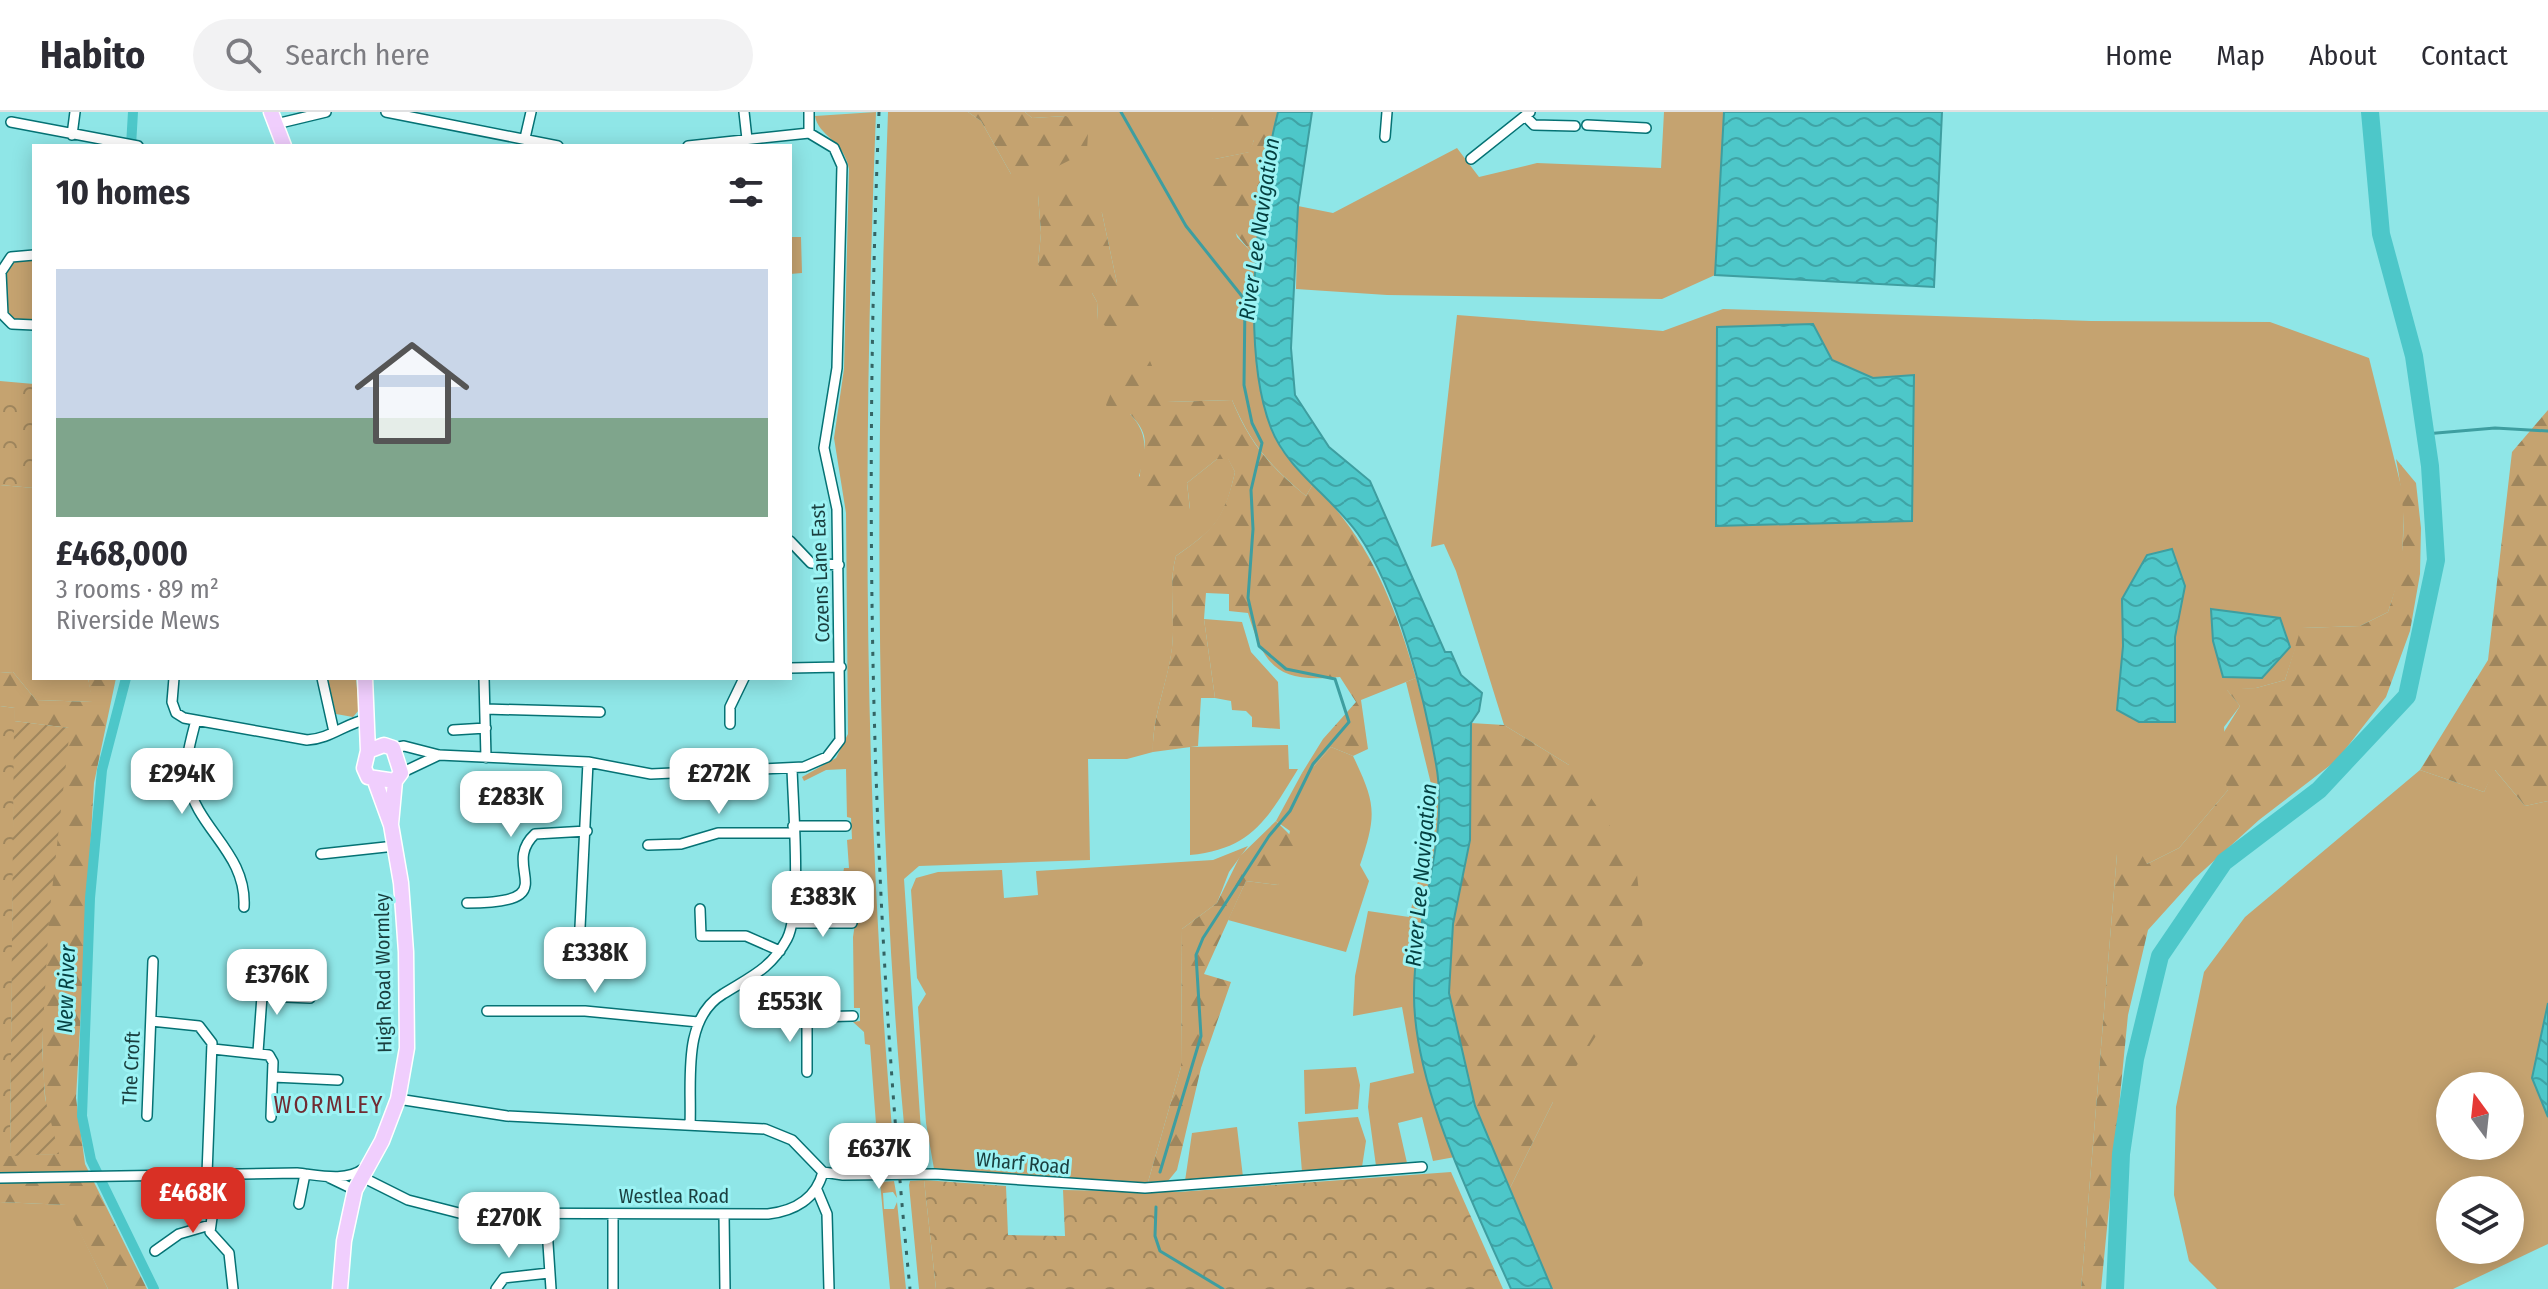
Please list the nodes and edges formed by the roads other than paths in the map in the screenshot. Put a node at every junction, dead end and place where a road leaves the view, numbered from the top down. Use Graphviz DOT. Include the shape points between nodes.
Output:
graph roads {
  1 [pos="75,112"];
  2 [pos="326,112"];
  3 [pos="386,112"];
  4 [pos="531,112"];
  5 [pos="744,112"];
  6 [pos="809,112"];
  7 [pos="1387,112"];
  8 [pos="1608,113"];
  9 [pos="1528,114"];
  10 [pos="273,118"];
  11 [pos="11,122"];
  12 [pos="1587,125"];
  13 [pos="1609,125"];
  14 [pos="1575,126"];
  15 [pos="1646,128"];
  16 [pos="809,133"];
  17 [pos="72,135"];
  18 [pos="1385,137"];
  19 [pos="525,138"];
  20 [pos="747,139"];
  21 [pos="114,144"];
  22 [pos="283,144"];
  23 [pos="550,144"];
  24 [pos="705,144"];
  25 [pos="1471,159"];
  26 [pos="32,255"];
  27 [pos="32,325"];
  28 [pos="792,543"];
  29 [pos="839,565"];
  30 [pos="841,667"];
  31 [pos="792,668"];
  32 [pos="174,680"];
  33 [pos="322,680"];
  34 [pos="365,680"];
  35 [pos="484,680"];
  36 [pos="743,680"];
  37 [pos="485,709"];
  38 [pos="600,712"];
  39 [pos="368,719"];
  40 [pos="196,720"];
  41 [pos="730,724"];
  42 [pos="345,728"];
  43 [pos="486,728"];
  44 [pos="453,730"];
  45 [pos="334,732"];
  46 [pos="365,735"];
  47 [pos="389,746"];
  48 [pos="368,751"];
  49 [pos="439,755"];
  50 [pos="486,758"];
  51 [pos="588,762"];
  52 [pos="792,768"];
  53 [pos="398,777"];
  54 [pos="375,781"];
  55 [pos="391,825"];
  56 [pos="846,826"];
  57 [pos="793,829"];
  58 [pos="587,831"];
  59 [pos="648,845"];
  60 [pos="395,846"];
  61 [pos="321,854"];
  62 [pos="467,903"];
  63 [pos="244,907"];
  64 [pos="700,909"];
  65 [pos="794,923"];
  66 [pos="852,923"];
  67 [pos="579,948"];
  68 [pos="780,951"];
  69 [pos="153,961"];
  70 [pos="752,980"];
  71 [pos="310,998"];
  72 [pos="487,1011"];
  73 [pos="807,1016"];
  74 [pos="853,1016"];
  75 [pos="151,1021"];
  76 [pos="698,1022"];
  77 [pos="213,1049"];
  78 [pos="258,1052"];
  79 [pos="807,1072"];
  80 [pos="273,1077"];
  81 [pos="338,1080"];
  82 [pos="398,1099"];
  83 [pos="147,1116"];
  84 [pos="271,1117"];
  85 [pos="690,1125"];
  86 [pos="1422,1167"];
  87 [pos="368,1170"];
  88 [pos="823,1172"];
  89 [pos="213,1174"];
  90 [pos="305,1174"];
  91 [pos="328,1177"];
  92 [pos="0,1178"];
  93 [pos="355,1190"];
  94 [pos="817,1190"];
  95 [pos="299,1204"];
  96 [pos="546,1213"];
  97 [pos="613,1214"];
  98 [pos="724,1214"];
  99 [pos="210,1225"];
  100 [pos="155,1251"];
  101 [pos="345,1263"];
  102 [pos="549,1273"];
  103 [pos="233,1289"];
  104 [pos="340,1289"];
  105 [pos="496,1289"];
  106 [pos="551,1289"];
  107 [pos="613,1289"];
  108 [pos="725,1289"];
  109 [pos="829,1289"];
  1 -- 17 [label="street"];
  2 -- 10 [label="street"];
  3 -- 19 [label="street"];
  4 -- 19 [label="street"];
  5 -- 20 [label="street"];
  6 -- 16 [label="street"];
  7 -- 18 [label="street"];
  8 -- 13 [label="street"];
  9 -- 14 [label="street" via="1534,125"];
  9 -- 25 [label="street"];
  10 -- 22 [label="main road"];
  11 -- 17 [label="street"];
  12 -- 13 [label="street"];
  13 -- 15 [label="street"];
  16 -- 20 [label="street"];
  16 -- 29 [label="street, Cozens Lane East" via="834,148 843,171 837,368 824,448 837,509"];
  17 -- 21 [label="street"];
  19 -- 23 [label="street"];
  20 -- 24 [label="street"];
  26 -- 27 [label="street" via="4,263 1,306 8,322"];
  28 -- 29 [label="street" via="811,563"];
  29 -- 30 [label="street, Cozens Lane East"];
  30 -- 31 [label="street"];
  30 -- 52 [label="street, Cozens Lane East" via="840,740 822,761"];
  32 -- 40 [label="street" via="176,713"];
  33 -- 45 [label="street"];
  34 -- 39 [label="main road"];
  35 -- 37 [label="street"];
  36 -- 41 [label="street" via="730,707"];
  37 -- 38 [label="street"];
  37 -- 43 [label="street"];
  39 -- 42 [label="street"];
  39 -- 46 [label="main road"];
  39 -- 47 [label="main road"];
  40 -- 45 [label="street" via="307,740"];
  40 -- 63 [label="street" via="188,781 195,806 234,863"];
  42 -- 45 [label="street"];
  42 -- 46 [label="street"];
  43 -- 44 [label="street"];
  43 -- 50 [label="street"];
  46 -- 48 [label="main road"];
  47 -- 48 [label="main road"];
  47 -- 49 [label="street, Cozens Lane East"];
  47 -- 53 [label="main road"];
  48 -- 54 [label="main road, High Road Wormley" via="364,768"];
  49 -- 50 [label="street, Cozens Lane East"];
  49 -- 53 [label="street, Cozens Lane East"];
  50 -- 51 [label="street, Cozens Lane East"];
  51 -- 52 [label="street, Cozens Lane East" via="651,774"];
  51 -- 58 [label="street"];
  52 -- 57 [label="street"];
  53 -- 54 [label="main road"];
  53 -- 55 [label="main road, High Road Wormley"];
  54 -- 55 [label="main road, High Road Wormley"];
  55 -- 60 [label="main road, High Road Wormley"];
  56 -- 57 [label="street"];
  57 -- 59 [label="street" via="718,833 681,844"];
  57 -- 65 [label="street"];
  58 -- 62 [label="street" via="535,834 526,845 520,895 505,903"];
  58 -- 67 [label="street"];
  60 -- 61 [label="street"];
  60 -- 82 [label="main road, High Road Wormley" via="409,1023"];
  64 -- 68 [label="street" via="701,936 746,936"];
  65 -- 66 [label="street"];
  65 -- 68 [label="street"];
  68 -- 70 [label="street"];
  69 -- 75 [label="street, The Croft"];
  70 -- 73 [label="street" via="775,1011"];
  70 -- 76 [label="street" via="721,995"];
  71 -- 78 [label="street" via="262,996"];
  72 -- 76 [label="street" via="585,1011"];
  73 -- 74 [label="street"];
  73 -- 79 [label="street"];
  75 -- 77 [label="street, The Croft" via="199,1026 208,1033"];
  75 -- 83 [label="street, The Croft"];
  76 -- 85 [label="street"];
  77 -- 78 [label="street"];
  77 -- 89 [label="street"];
  78 -- 80 [label="street" via="269,1055"];
  80 -- 81 [label="street"];
  80 -- 84 [label="street"];
  82 -- 85 [label="street" via="507,1116"];
  82 -- 87 [label="main road, High Road Wormley"];
  85 -- 88 [label="street" via="774,1131 792,1140"];
  86 -- 88 [label="street, Wharf Road" via="1145,1188"];
  87 -- 91 [label="street"];
  87 -- 93 [label="main road, High Road Wormley"];
  87 -- 96 [label="street, Westlea Road" via="408,1200 444,1210"];
  87 -- 101 [label="main road, High Road Wormley"];
  88 -- 94 [label="street"];
  89 -- 90 [label="street"];
  89 -- 92 [label="street"];
  89 -- 99 [label="street"];
  90 -- 91 [label="street"];
  90 -- 95 [label="street"];
  91 -- 93 [label="street"];
  93 -- 101 [label="main road, High Road Wormley"];
  94 -- 98 [label="street, Westlea Road" via="787,1211"];
  94 -- 109 [label="street" via="827,1214"];
  96 -- 97 [label="street, Westlea Road"];
  96 -- 102 [label="street"];
  97 -- 98 [label="street, Westlea Road"];
  97 -- 107 [label="street"];
  98 -- 108 [label="street"];
  99 -- 100 [label="street" via="179,1234"];
  99 -- 103 [label="street" via="211,1237 229,1253"];
  101 -- 104 [label="main road, High Road Wormley"];
  102 -- 105 [label="street" via="504,1278"];
  102 -- 106 [label="street"];
}
